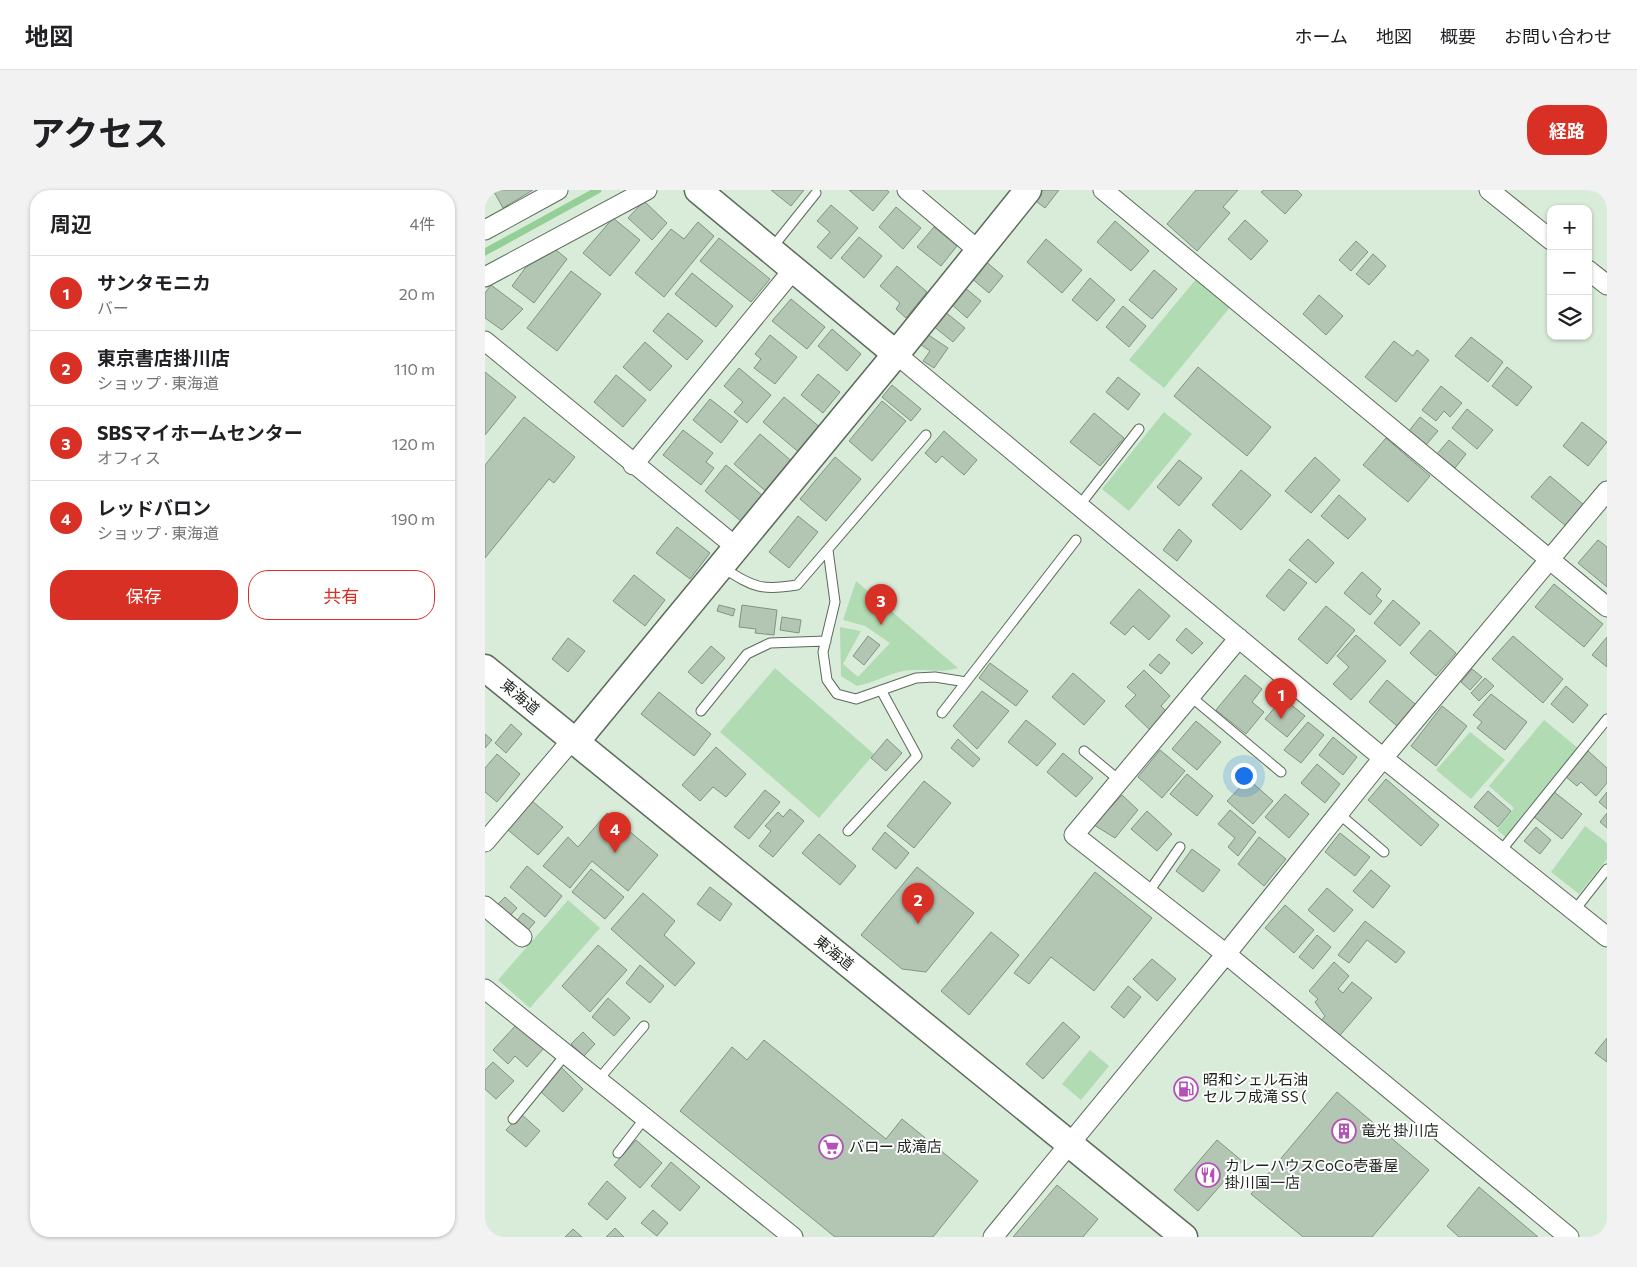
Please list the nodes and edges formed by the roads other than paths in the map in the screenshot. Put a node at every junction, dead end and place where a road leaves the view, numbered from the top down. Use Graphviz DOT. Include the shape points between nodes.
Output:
graph roads {
  1 [pos="558,190"];
  2 [pos="647,190"];
  3 [pos="698,190"];
  4 [pos="907,190"];
  5 [pos="1028,190"];
  6 [pos="1103,190"];
  7 [pos="1489,190"];
  8 [pos="816,193"];
  9 [pos="485,230"];
  10 [pos="1547,237"];
  11 [pos="770,250"];
  12 [pos="979,251"];
  13 [pos="793,270"];
  14 [pos="1592,273"];
  15 [pos="485,277"];
  16 [pos="1607,285"];
  17 [pos="485,341"];
  18 [pos="896,354"];
  19 [pos="1139,429"];
  20 [pos="926,435"];
  21 [pos="633,464"];
  22 [pos="1607,492"];
  23 [pos="1079,506"];
  24 [pos="1076,540"];
  25 [pos="828,550"];
  26 [pos="728,557"];
  27 [pos="1549,561"];
  28 [pos="1607,607"];
  29 [pos="1239,638"];
  30 [pos="826,641"];
  31 [pos="485,668"];
  32 [pos="967,682"];
  33 [pos="881,690"];
  34 [pos="1191,696"];
  35 [pos="701,711"];
  36 [pos="942,713"];
  37 [pos="1607,719"];
  38 [pos="574,742"];
  39 [pos="1084,751"];
  40 [pos="1383,758"];
  41 [pos="1281,772"];
  42 [pos="1119,780"];
  43 [pos="1338,814"];
  44 [pos="848,832"];
  45 [pos="485,842"];
  46 [pos="1180,847"];
  47 [pos="1384,852"];
  48 [pos="1500,852"];
  49 [pos="1607,869"];
  50 [pos="1148,893"];
  51 [pos="485,906"];
  52 [pos="1575,911"];
  53 [pos="522,937"];
  54 [pos="1607,937"];
  55 [pos="1226,954"];
  56 [pos="485,989"];
  57 [pos="644,1026"];
  58 [pos="566,1054"];
  59 [pos="598,1080"];
  60 [pos="645,1118"];
  61 [pos="513,1119"];
  62 [pos="1069,1142"];
  63 [pos="618,1154"];
  64 [pos="793,1237"];
  65 [pos="993,1237"];
  66 [pos="1183,1237"];
  67 [pos="1569,1237"];
  1 -- 9 [label="street"];
  2 -- 15 [label="street"];
  3 -- 11 [label="street"];
  4 -- 12 [label="street"];
  5 -- 12 [label="street"];
  6 -- 27 [label="street"];
  7 -- 10 [label="street"];
  8 -- 11 [label="lane"];
  11 -- 13 [label="street"];
  12 -- 18 [label="street"];
  13 -- 18 [label="street"];
  13 -- 21 [label="street"];
  14 -- 16 [label="street"];
  17 -- 21 [label="street"];
  18 -- 23 [label="street"];
  18 -- 26 [label="street"];
  19 -- 23 [label="lane"];
  20 -- 25 [label="lane"];
  21 -- 26 [label="street"];
  22 -- 27 [label="street"];
  23 -- 29 [label="street"];
  24 -- 32 [label="lane"];
  25 -- 26 [label="lane" via="797,585 769,589 746,582"];
  25 -- 30 [label="lane" via="835,602"];
  26 -- 38 [label="street"];
  27 -- 28 [label="street"];
  27 -- 40 [label="street"];
  29 -- 34 [label="street"];
  29 -- 40 [label="street"];
  30 -- 33 [label="lane" via="823,652 827,680 837,694 856,699"];
  30 -- 35 [label="lane" via="770,643 747,654"];
  31 -- 38 [label="street, 東海道"];
  32 -- 33 [label="lane" via="916,678"];
  32 -- 36 [label="lane"];
  33 -- 44 [label="lane" via="917,756"];
  34 -- 41 [label="lane"];
  34 -- 42 [label="street"];
  37 -- 48 [label="lane"];
  38 -- 45 [label="street"];
  38 -- 62 [label="street, 東海道"];
  39 -- 42 [label="lane"];
  40 -- 43 [label="street"];
  40 -- 48 [label="street"];
  42 -- 50 [label="street" via="1074,835"];
  43 -- 47 [label="lane"];
  43 -- 55 [label="street"];
  46 -- 50 [label="lane"];
  48 -- 52 [label="street"];
  49 -- 52 [label="lane"];
  50 -- 55 [label="street"];
  51 -- 53 [label="street"];
  52 -- 54 [label="street"];
  55 -- 62 [label="street"];
  55 -- 67 [label="street"];
  56 -- 58 [label="street"];
  57 -- 59 [label="lane"];
  58 -- 59 [label="street"];
  58 -- 61 [label="lane"];
  59 -- 60 [label="street"];
  60 -- 63 [label="lane"];
  60 -- 64 [label="street"];
  62 -- 65 [label="street"];
  62 -- 66 [label="street, 東海道"];
}
